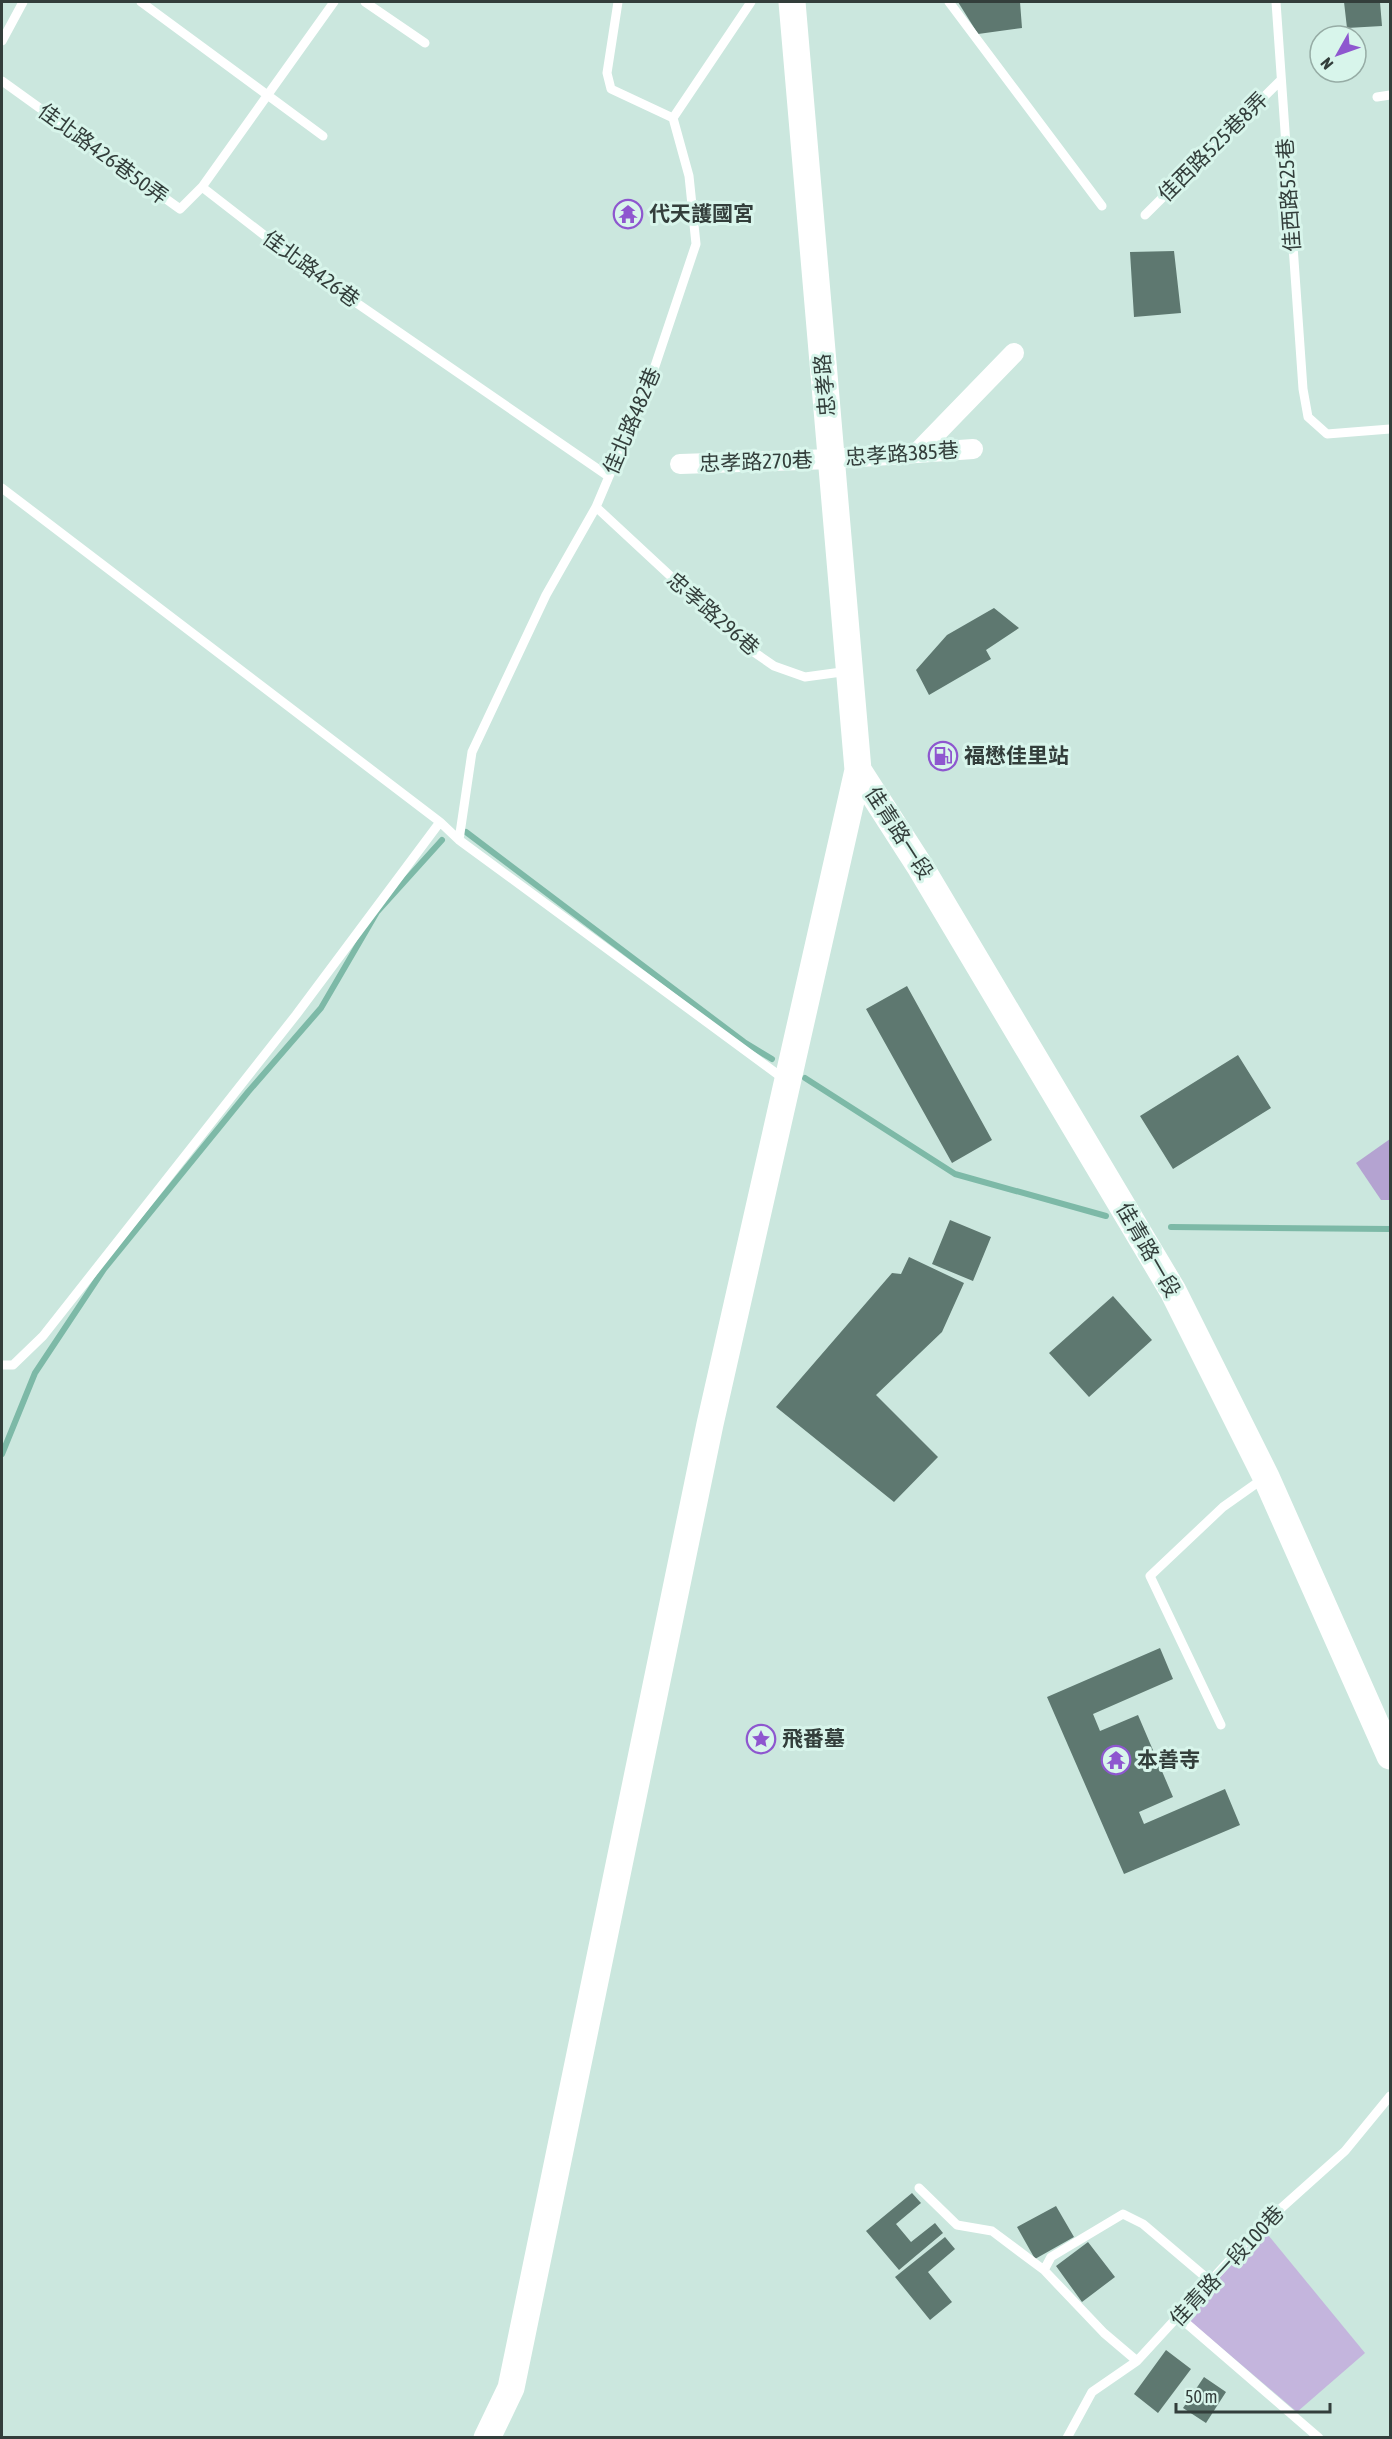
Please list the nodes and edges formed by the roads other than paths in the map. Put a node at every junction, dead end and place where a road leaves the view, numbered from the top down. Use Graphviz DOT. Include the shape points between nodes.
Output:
graph roads {
  1 [pos="22,2"];
  2 [pos="141,2"];
  3 [pos="334,2"];
  4 [pos="365,2"];
  5 [pos="618,2"];
  6 [pos="751,2"];
  7 [pos="792,2"];
  8 [pos="949,2"];
  9 [pos="1276,2"];
  10 [pos="2,41"];
  11 [pos="425,44"];
  12 [pos="1281,80"];
  13 [pos="2,81"];
  14 [pos="269,94"];
  15 [pos="1390,95"];
  16 [pos="1377,97"];
  17 [pos="673,118"];
  18 [pos="323,136"];
  19 [pos="202,187"];
  20 [pos="1102,206"];
  21 [pos="1145,215"];
  22 [pos="1014,353"];
  23 [pos="1390,429"];
  24 [pos="973,449"];
  25 [pos="917,453"];
  26 [pos="832,459"];
  27 [pos="680,464"];
  28 [pos="608,476"];
  29 [pos="2,488"];
  30 [pos="596,507"];
  31 [pos="850,670"];
  32 [pos="858,770"];
  33 [pos="440,822"];
  34 [pos="459,840"];
  35 [pos="786,1080"];
  36 [pos="2,1365"];
  37 [pos="1266,1477"];
  38 [pos="1221,1725"];
  39 [pos="1390,1756"];
  40 [pos="1390,2096"];
  41 [pos="919,2188"];
  42 [pos="1044,2270"];
  43 [pos="1209,2280"];
  44 [pos="1179,2317"];
  45 [pos="1137,2361"];
  46 [pos="487,2438"];
  47 [pos="1067,2438"];
  48 [pos="1319,2438"];
  1 -- 10 [label="lane"];
  2 -- 14 [label="lane"];
  3 -- 14 [label="lane"];
  4 -- 11 [label="lane"];
  5 -- 17 [label="lane" via="607,73 611,89"];
  6 -- 17 [label="lane"];
  7 -- 26 [label="street, 忠孝路"];
  8 -- 20 [label="lane"];
  9 -- 12 [label="lane, 佳西路525巷"];
  12 -- 21 [label="lane, 佳西路525巷8弄"];
  12 -- 23 [label="lane, 佳西路525巷" via="1308,417 1327,434"];
  13 -- 19 [label="lane, 佳北路426巷50弄" via="180,209"];
  14 -- 18 [label="lane"];
  14 -- 19 [label="lane"];
  15 -- 16 [label="lane"];
  17 -- 28 [label="lane, 佳北路482巷" via="688,176 696,244 652,375"];
  19 -- 28 [label="lane, 佳北路426巷" via="313,273"];
  22 -- 25 [label="street"];
  24 -- 25 [label="street, 忠孝路385巷"];
  25 -- 26 [label="street, 忠孝路385巷"];
  26 -- 27 [label="street, 忠孝路270巷"];
  26 -- 31 [label="street, 忠孝路"];
  28 -- 30 [label="lane, 佳北路482巷"];
  29 -- 33 [label="lane"];
  30 -- 31 [label="lane, 忠孝路296巷" via="748,648 774,666 805,677"];
  30 -- 34 [label="lane, 佳北路482巷" via="546,595 472,752"];
  31 -- 32 [label="street, 忠孝路"];
  32 -- 35 [label="street"];
  32 -- 37 [label="street, 佳青路一段" via="921,868 1173,1291"];
  33 -- 34 [label="lane"];
  33 -- 36 [label="lane" via="296,1015 43,1336 13,1365"];
  34 -- 35 [label="lane"];
  35 -- 46 [label="street" via="712,1412 511,2388"];
  37 -- 38 [label="lane" via="1223,1507 1150,1576"];
  37 -- 39 [label="street, 佳青路一段"];
  40 -- 43 [label="lane, 佳青路一段100巷" via="1345,2151 1259,2228"];
  41 -- 42 [label="lane" via="957,2225 992,2231"];
  42 -- 43 [label="lane" via="1051,2257 1122,2214 1143,2224"];
  42 -- 45 [label="lane"];
  43 -- 44 [label="lane, 佳青路一段100巷"];
  44 -- 45 [label="lane, 佳青路一段100巷"];
  44 -- 48 [label="lane"];
  45 -- 47 [label="lane, 佳青路一段100巷" via="1092,2392"];
}
